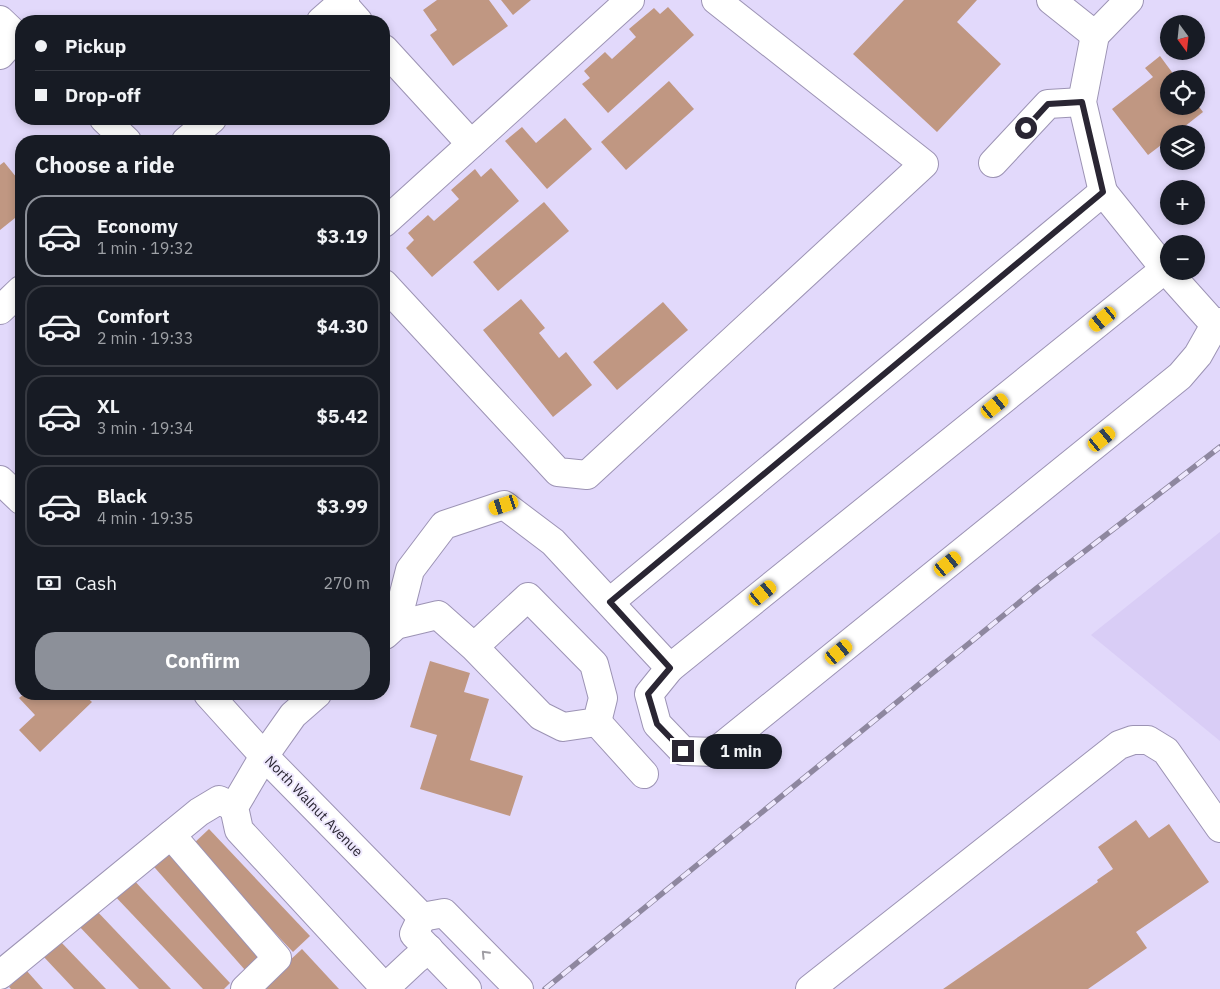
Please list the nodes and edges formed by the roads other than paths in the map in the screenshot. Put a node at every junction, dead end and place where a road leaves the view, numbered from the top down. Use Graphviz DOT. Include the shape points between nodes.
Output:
graph roads {
  1 [pos="630,0"];
  2 [pos="716,0"];
  3 [pos="1050,0"];
  4 [pos="1129,0"];
  5 [pos="348,8"];
  6 [pos="333,15"];
  7 [pos="1095,34"];
  8 [pos="390,56"];
  9 [pos="1082,102"];
  10 [pos="110,125"];
  11 [pos="205,125"];
  12 [pos="121,135"];
  13 [pos="193,135"];
  14 [pos="471,144"];
  15 [pos="993,163"];
  16 [pos="1103,192"];
  17 [pos="390,218"];
  18 [pos="1160,263"];
  19 [pos="1160,273"];
  20 [pos="1176,280"];
  21 [pos="390,290"];
  22 [pos="15,296"];
  23 [pos="0,310"];
  24 [pos="1218,324"];
  25 [pos="610,602"];
  26 [pos="390,630"];
  27 [pos="474,647"];
  28 [pos="670,668"];
  29 [pos="213,700"];
  30 [pos="310,700"];
  31 [pos="597,722"];
  32 [pos="264,756"];
  33 [pos="644,774"];
  34 [pos="234,808"];
  35 [pos="1220,828"];
  36 [pos="171,835"];
  37 [pos="422,917"];
  38 [pos="429,949"];
  39 [pos="0,975"];
  40 [pos="245,989"];
  41 [pos="385,989"];
  42 [pos="467,989"];
  43 [pos="519,989"];
  44 [pos="810,989"];
  1 -- 14 [label="main road"];
  2 -- 21 [label="main road" via="924,164 587,476 558,472"];
  3 -- 7 [label="main road"];
  4 -- 7 [label="main road"];
  5 -- 6 [label="main road"];
  7 -- 9 [label="main road"];
  8 -- 14 [label="main road"];
  9 -- 15 [label="main road" via="1048,104"];
  9 -- 16 [label="main road"];
  10 -- 12 [label="main road"];
  11 -- 13 [label="main road"];
  14 -- 17 [label="main road"];
  16 -- 18 [label="main road"];
  16 -- 25 [label="main road"];
  19 -- 28 [label="main road"];
  20 -- 24 [label="main road"];
  22 -- 23 [label="main road"];
  24 -- 28 [label="main road" via="1198,356 1180,376 715,752 683,751 657,724 648,694"];
  25 -- 26 [label="main road" via="553,542 504,505 444,525 410,570"];
  25 -- 28 [label="main road"];
  26 -- 27 [label="main road" via="438,615"];
  27 -- 31 [label="main road" via="541,716 563,726"];
  27 -- 31 [label="main road" via="528,597 594,664 603,698"];
  29 -- 32 [label="main road, North Walnut Avenue"];
  30 -- 32 [label="main road" via="293,715"];
  31 -- 33 [label="main road"];
  32 -- 34 [label="main road"];
  32 -- 37 [label="main road, North Walnut Avenue"];
  34 -- 36 [label="main road" via="219,800"];
  34 -- 41 [label="main road" via="239,830"];
  35 -- 44 [label="main road" via="1166,752 1148,740 1133,740 1119,745"];
  36 -- 39 [label="main road"];
  36 -- 40 [label="main road" via="277,958"];
  37 -- 38 [label="main road" via="414,934"];
  43 -- 37 [label="main road, one-way" via="444,913"];
  38 -- 41 [label="main road"];
  38 -- 42 [label="main road"];
}
